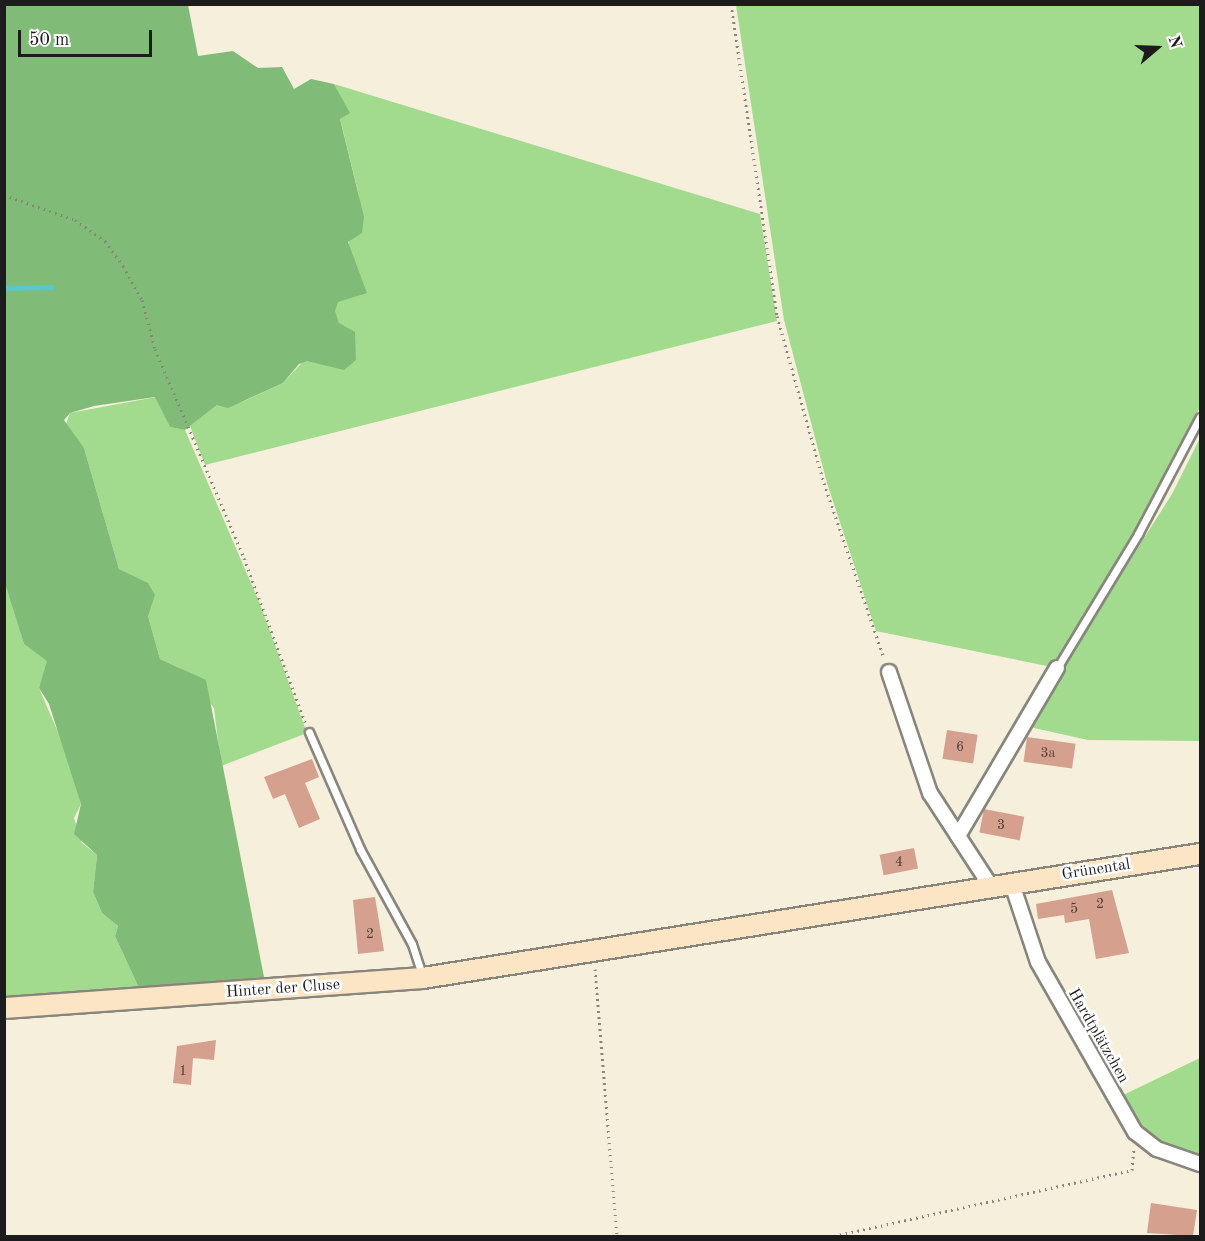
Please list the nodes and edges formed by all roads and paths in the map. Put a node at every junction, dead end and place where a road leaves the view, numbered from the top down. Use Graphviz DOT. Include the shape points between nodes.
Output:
graph roads {
  1 [pos="731,4"];
  2 [pos="4,195"];
  3 [pos="1200,417"];
  4 [pos="1057,668"];
  5 [pos="889,672"];
  6 [pos="309,732"];
  7 [pos="958,836"];
  8 [pos="1200,854"];
  9 [pos="1012,884"];
  10 [pos="992,888"];
  11 [pos="593,952"];
  12 [pos="423,978"];
  13 [pos="4,1008"];
  14 [pos="1135,1132"];
  15 [pos="1200,1164"];
  16 [pos="617,1236"];
  17 [pos="834,1236"];
  1 -- 5 [label="path" via="777,316 847,557"];
  2 -- 6 [label="path" via="75,220 105,241 123,266 142,300 155,349 244,558"];
  3 -- 4 [label="lane" via="1163,490"];
  4 -- 7 [label="street"];
  5 -- 7 [label="street" via="930,793"];
  6 -- 12 [label="lane" via="360,849 412,944"];
  7 -- 10 [label="street"];
  8 -- 9 [label="main road, Grünental"];
  9 -- 10 [label="main road, Grünental"];
  9 -- 14 [label="street, Hardtplätzchen" via="1038,962"];
  10 -- 11 [label="main road, Grünental"];
  11 -- 12 [label="main road, Hinter der Cluse"];
  11 -- 16 [label="path"];
  12 -- 13 [label="main road, Hinter der Cluse"];
  14 -- 15 [label="street, Hardtplätzchen" via="1157,1149"];
  14 -- 17 [label="path" via="1132,1170"];
}
